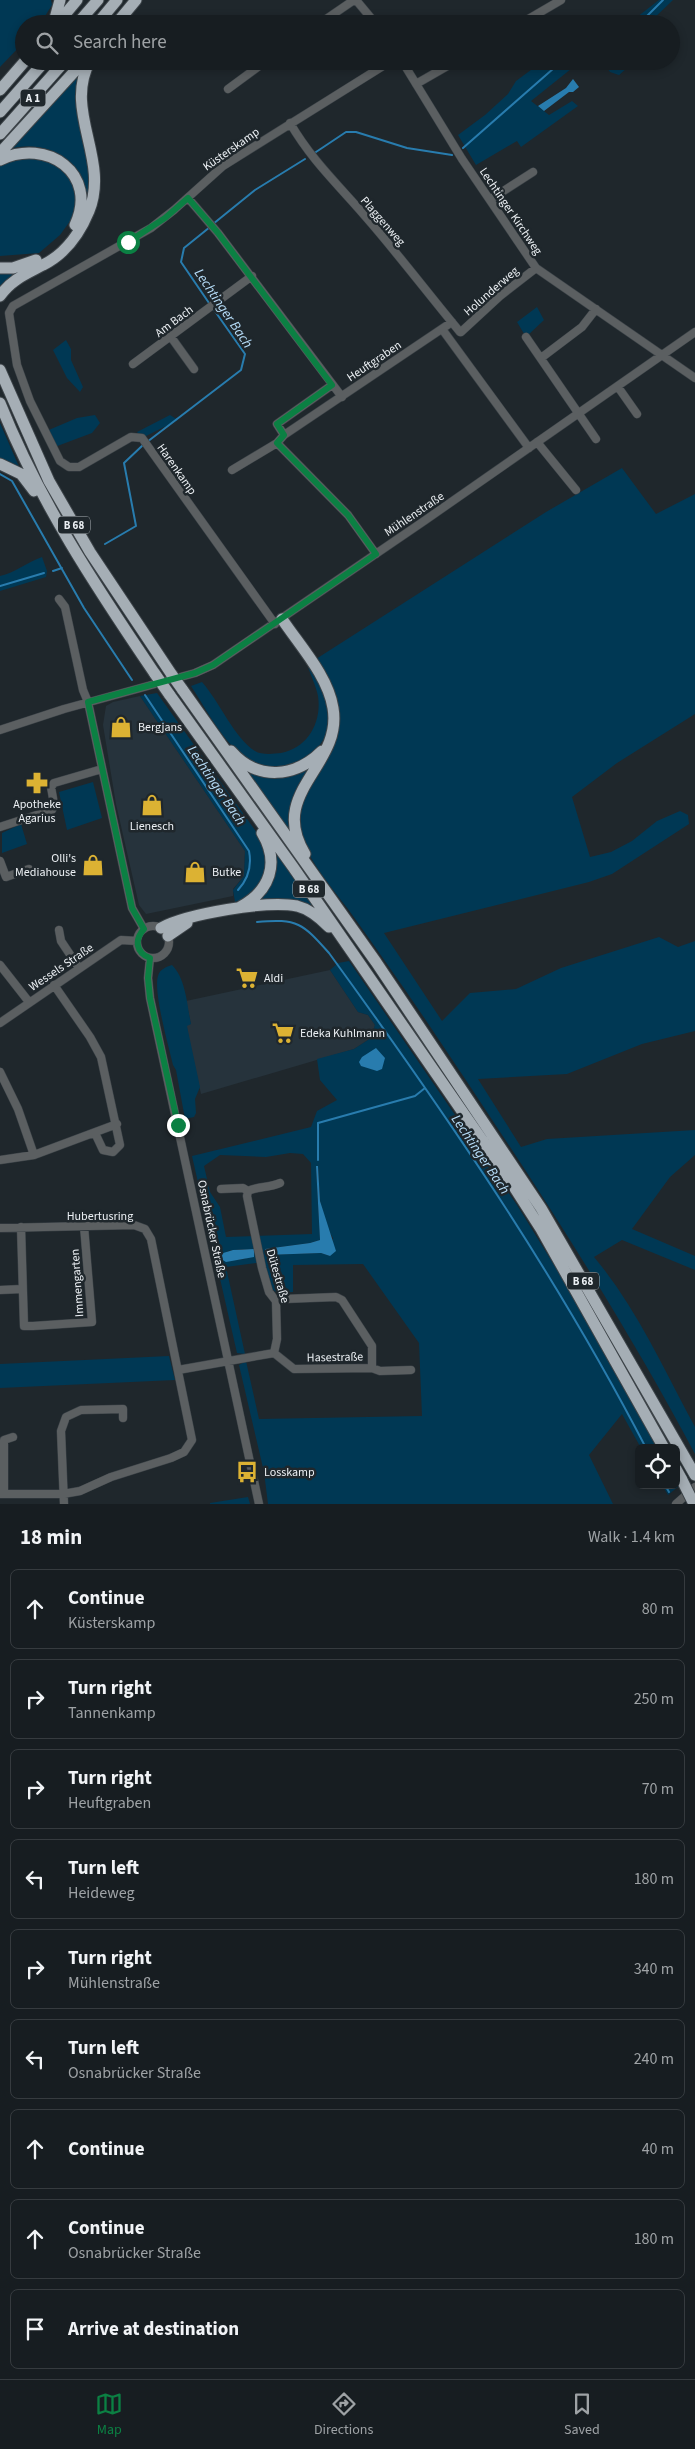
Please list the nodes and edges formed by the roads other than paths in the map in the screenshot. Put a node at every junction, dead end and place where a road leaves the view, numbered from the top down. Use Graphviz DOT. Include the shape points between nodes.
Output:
graph roads {
  1 [pos="60,0"];
  2 [pos="77,0"];
  3 [pos="98,0"];
  4 [pos="117,0"];
  5 [pos="136,0"];
  6 [pos="355,0"];
  7 [pos="561,0"];
  8 [pos="58,15"];
  9 [pos="63,15"];
  10 [pos="86,15"];
  11 [pos="104,15"];
  12 [pos="124,15"];
  13 [pos="332,15"];
  14 [pos="368,15"];
  15 [pos="535,15"];
  16 [pos="17,70"];
  17 [pos="37,70"];
  18 [pos="57,70"];
  19 [pos="76,70"];
  20 [pos="86,70"];
  21 [pos="254,70"];
  22 [pos="376,70"];
  23 [pos="407,70"];
  24 [pos="440,70"];
  25 [pos="416,84"];
  26 [pos="228,89"];
  27 [pos="0,90"];
  28 [pos="0,112"];
  29 [pos="290,123"];
  30 [pos="0,134"];
  31 [pos="0,153"];
  32 [pos="0,160"];
  33 [pos="533,172"];
  34 [pos="188,198"];
  35 [pos="491,199"];
  36 [pos="0,268"];
  37 [pos="536,268"];
  38 [pos="252,276"];
  39 [pos="0,296"];
  40 [pos="12,306"];
  41 [pos="596,309"];
  42 [pos="452,322"];
  43 [pos="442,329"];
  44 [pos="461,332"];
  45 [pos="695,332"];
  46 [pos="171,337"];
  47 [pos="526,337"];
  48 [pos="662,356"];
  49 [pos="541,358"];
  50 [pos="133,364"];
  51 [pos="194,369"];
  52 [pos="0,370"];
  53 [pos="695,378"];
  54 [pos="332,385"];
  55 [pos="618,387"];
  56 [pos="342,397"];
  57 [pos="0,403"];
  58 [pos="579,413"];
  59 [pos="638,414"];
  60 [pos="284,435"];
  61 [pos="596,439"];
  62 [pos="537,442"];
  63 [pos="277,443"];
  64 [pos="529,448"];
  65 [pos="0,464"];
  66 [pos="232,470"];
  67 [pos="576,490"];
  68 [pos="73,551"];
  69 [pos="376,554"];
  70 [pos="59,599"];
  71 [pos="278,621"];
  72 [pos="182,690"];
  73 [pos="88,702"];
  74 [pos="0,730"];
  75 [pos="327,746"];
  76 [pos="102,769"];
  77 [pos="256,815"];
  78 [pos="0,828"];
  79 [pos="0,861"];
  80 [pos="30,869"];
  81 [pos="316,880"];
  82 [pos="237,909"];
  83 [pos="144,929"];
  84 [pos="59,930"];
  85 [pos="164,932"];
  86 [pos="137,941"];
  87 [pos="150,958"];
  88 [pos="360,963"];
  89 [pos="0,965"];
  90 [pos="79,968"];
  91 [pos="54,985"];
  92 [pos="29,1002"];
  93 [pos="0,1023"];
  94 [pos="0,1072"];
  95 [pos="117,1124"];
  96 [pos="95,1133"];
  97 [pos="34,1155"];
  98 [pos="0,1160"];
  99 [pos="280,1182"];
  100 [pos="221,1189"];
  101 [pos="248,1191"];
  102 [pos="84,1226"];
  103 [pos="21,1227"];
  104 [pos="0,1228"];
  105 [pos="0,1290"];
  106 [pos="22,1290"];
  107 [pos="276,1301"];
  108 [pos="274,1353"];
  109 [pos="229,1360"];
  110 [pos="372,1368"];
  111 [pos="178,1370"];
  112 [pos="411,1370"];
  113 [pos="123,1418"];
  114 [pos="13,1437"];
  115 [pos="662,1444"];
  116 [pos="694,1472"];
  117 [pos="680,1476"];
  118 [pos="695,1487"];
  119 [pos="2,1494"];
  120 [pos="63,1494"];
  121 [pos="64,1504"];
  122 [pos="260,1504"];
  123 [pos="676,1504"];
  124 [pos="694,1504"];
  1 -- 8 [label="highway"];
  2 -- 9 [label="highway"];
  3 -- 10 [label="highway"];
  4 -- 11 [label="highway"];
  5 -- 12 [label="highway"];
  6 -- 13 [label="street"];
  6 -- 14 [label="street"];
  7 -- 15 [label="street"];
  16 -- 27 [label="highway"];
  17 -- 28 [label="highway, A 1"];
  18 -- 30 [label="highway, A 1"];
  19 -- 31 [label="highway"];
  20 -- 39 [label="highway" via="80,96 95,170 90,208 66,248 43,265 16,278"];
  21 -- 26 [label="street"];
  22 -- 29 [label="street, Küsterskamp"];
  23 -- 25 [label="street, Lechtinger Kirchweg"];
  24 -- 25 [label="street"];
  25 -- 35 [label="street, Lechtinger Kirchweg"];
  29 -- 34 [label="street, Küsterskamp" via="222,166"];
  29 -- 42 [label="street, Plaggenweg" via="322,171 370,222"];
  32 -- 36 [label="highway" via="24,152 47,154 66,165 81,198 75,224 53,250 25,265"];
  33 -- 35 [label="street"];
  34 -- 38 [label="street"];
  34 -- 40 [label="street, Küsterskamp" via="151,228"];
  35 -- 37 [label="street, Lechtinger Kirchweg"];
  37 -- 41 [label="street, Lechtinger Kirchweg"];
  37 -- 44 [label="street, Holunderweg"];
  38 -- 46 [label="street, Am Bach"];
  38 -- 54 [label="street"];
  40 -- 71 [label="street, Harenkamp" via="9,313 17,365 30,401 60,460 69,467 79,467 132,437 142,438"];
  41 -- 48 [label="street, Lechtinger Kirchweg"];
  41 -- 49 [label="street" via="582,327"];
  42 -- 43 [label="street, Heuftgraben"];
  42 -- 44 [label="street, Plaggenweg"];
  43 -- 56 [label="street, Heuftgraben"];
  43 -- 64 [label="street"];
  45 -- 48 [label="street, Mühlenstraße"];
  46 -- 50 [label="street, Am Bach"];
  46 -- 51 [label="street"];
  47 -- 49 [label="street"];
  48 -- 53 [label="street, Lechtinger Kirchweg"];
  48 -- 55 [label="street, Mühlenstraße"];
  49 -- 58 [label="street"];
  52 -- 72 [label="highway, B 68, bridge" via="48,481 90,552"];
  54 -- 56 [label="street"];
  54 -- 60 [label="street, Heuftgraben" via="277,424"];
  55 -- 58 [label="street, Mühlenstraße"];
  55 -- 59 [label="street"];
  56 -- 60 [label="street, Heuftgraben"];
  57 -- 68 [label="highway, B 68"];
  58 -- 61 [label="street"];
  58 -- 62 [label="street, Mühlenstraße"];
  60 -- 63 [label="street, Heuftgraben"];
  62 -- 64 [label="street, Mühlenstraße"];
  62 -- 67 [label="street"];
  63 -- 66 [label="street, Heuftgraben"];
  63 -- 69 [label="street" via="348,515"];
  64 -- 69 [label="street, Mühlenstraße"];
  65 -- 68 [label="highway" via="12,468 27,480 65,544"];
  68 -- 77 [label="highway, B 68, bridge" via="155,674"];
  69 -- 71 [label="street, Mühlenstraße"];
  70 -- 73 [label="street" via="65,607"];
  71 -- 73 [label="street, Mühlenstraße" via="213,665 195,673"];
  71 -- 75 [label="highway" via="319,674 332,700 333,732"];
  72 -- 75 [label="highway" via="189,693 237,758 253,767 290,771 313,760"];
  72 -- 81 [label="highway, B 68"];
  73 -- 74 [label="street, Mühlenstraße"];
  73 -- 76 [label="street"];
  75 -- 81 [label="highway" via="298,798 293,818 300,846"];
  76 -- 78 [label="street" via="54,783 51,787 52,810"];
  76 -- 83 [label="street" via="132,908"];
  77 -- 82 [label="highway" via="271,854 271,871 258,894"];
  77 -- 88 [label="highway, B 68"];
  79 -- 80 [label="street" via="6,877"];
  81 -- 116 [label="highway, B 68" via="376,962 541,1208"];
  82 -- 85 [label="highway" via="201,917"];
  82 -- 88 [label="highway" via="284,904 310,911 330,928 353,960"];
  83 -- 85 [label="street" via="152,926"];
  83 -- 86 [label="street"];
  84 -- 90 [label="street" via="61,941"];
  85 -- 87 [label="street" via="169,944 167,951 160,957"];
  86 -- 87 [label="street" via="142,954"];
  86 -- 90 [label="street, Wessels Straße" via="122,940"];
  87 -- 109 [label="street, Osnabrücker Straße" via="150,998"];
  88 -- 115 [label="highway, B 68" via="541,1229"];
  89 -- 92 [label="street"];
  90 -- 91 [label="street, Wessels Straße"];
  91 -- 92 [label="street, Wessels Straße"];
  91 -- 95 [label="street" via="101,1057"];
  92 -- 93 [label="street, Wessels Straße"];
  94 -- 97 [label="street" via="18,1109"];
  95 -- 96 [label="street"];
  95 -- 96 [label="street" via="120,1145 113,1152 103,1150"];
  96 -- 97 [label="street"];
  97 -- 98 [label="street"];
  99 -- 101 [label="street"];
  100 -- 101 [label="street" via="243,1188"];
  101 -- 107 [label="street, Dütestraße" via="262,1268 269,1292"];
  102 -- 103 [label="street, Hubertusring"];
  102 -- 106 [label="street, Immengarten" via="92,1322 24,1326"];
  102 -- 111 [label="street, Hubertusring" via="134,1224 145,1229 151,1240"];
  103 -- 104 [label="street, Hubertusring"];
  103 -- 106 [label="street, Immengarten"];
  105 -- 106 [label="street"];
  107 -- 108 [label="street, Dütestraße"];
  107 -- 110 [label="street, Hasestraße" via="336,1297 342,1300 372,1346"];
  108 -- 109 [label="street"];
  108 -- 110 [label="street, Hasestraße" via="294,1369"];
  109 -- 111 [label="street"];
  109 -- 122 [label="street, Osnabrücker Straße"];
  110 -- 112 [label="street, Hasestraße" via="380,1371"];
  111 -- 120 [label="street, Hubertusring" via="191,1431 189,1447 171,1458 111,1477 80,1491"];
  113 -- 120 [label="street" via="123,1409 81,1410 66,1417 61,1431"];
  114 -- 119 [label="street" via="4,1440"];
  117 -- 124 [label="highway, bridge"];
  118 -- 123 [label="street"];
  119 -- 120 [label="street, Hubertusring"];
  120 -- 121 [label="street"];
}
